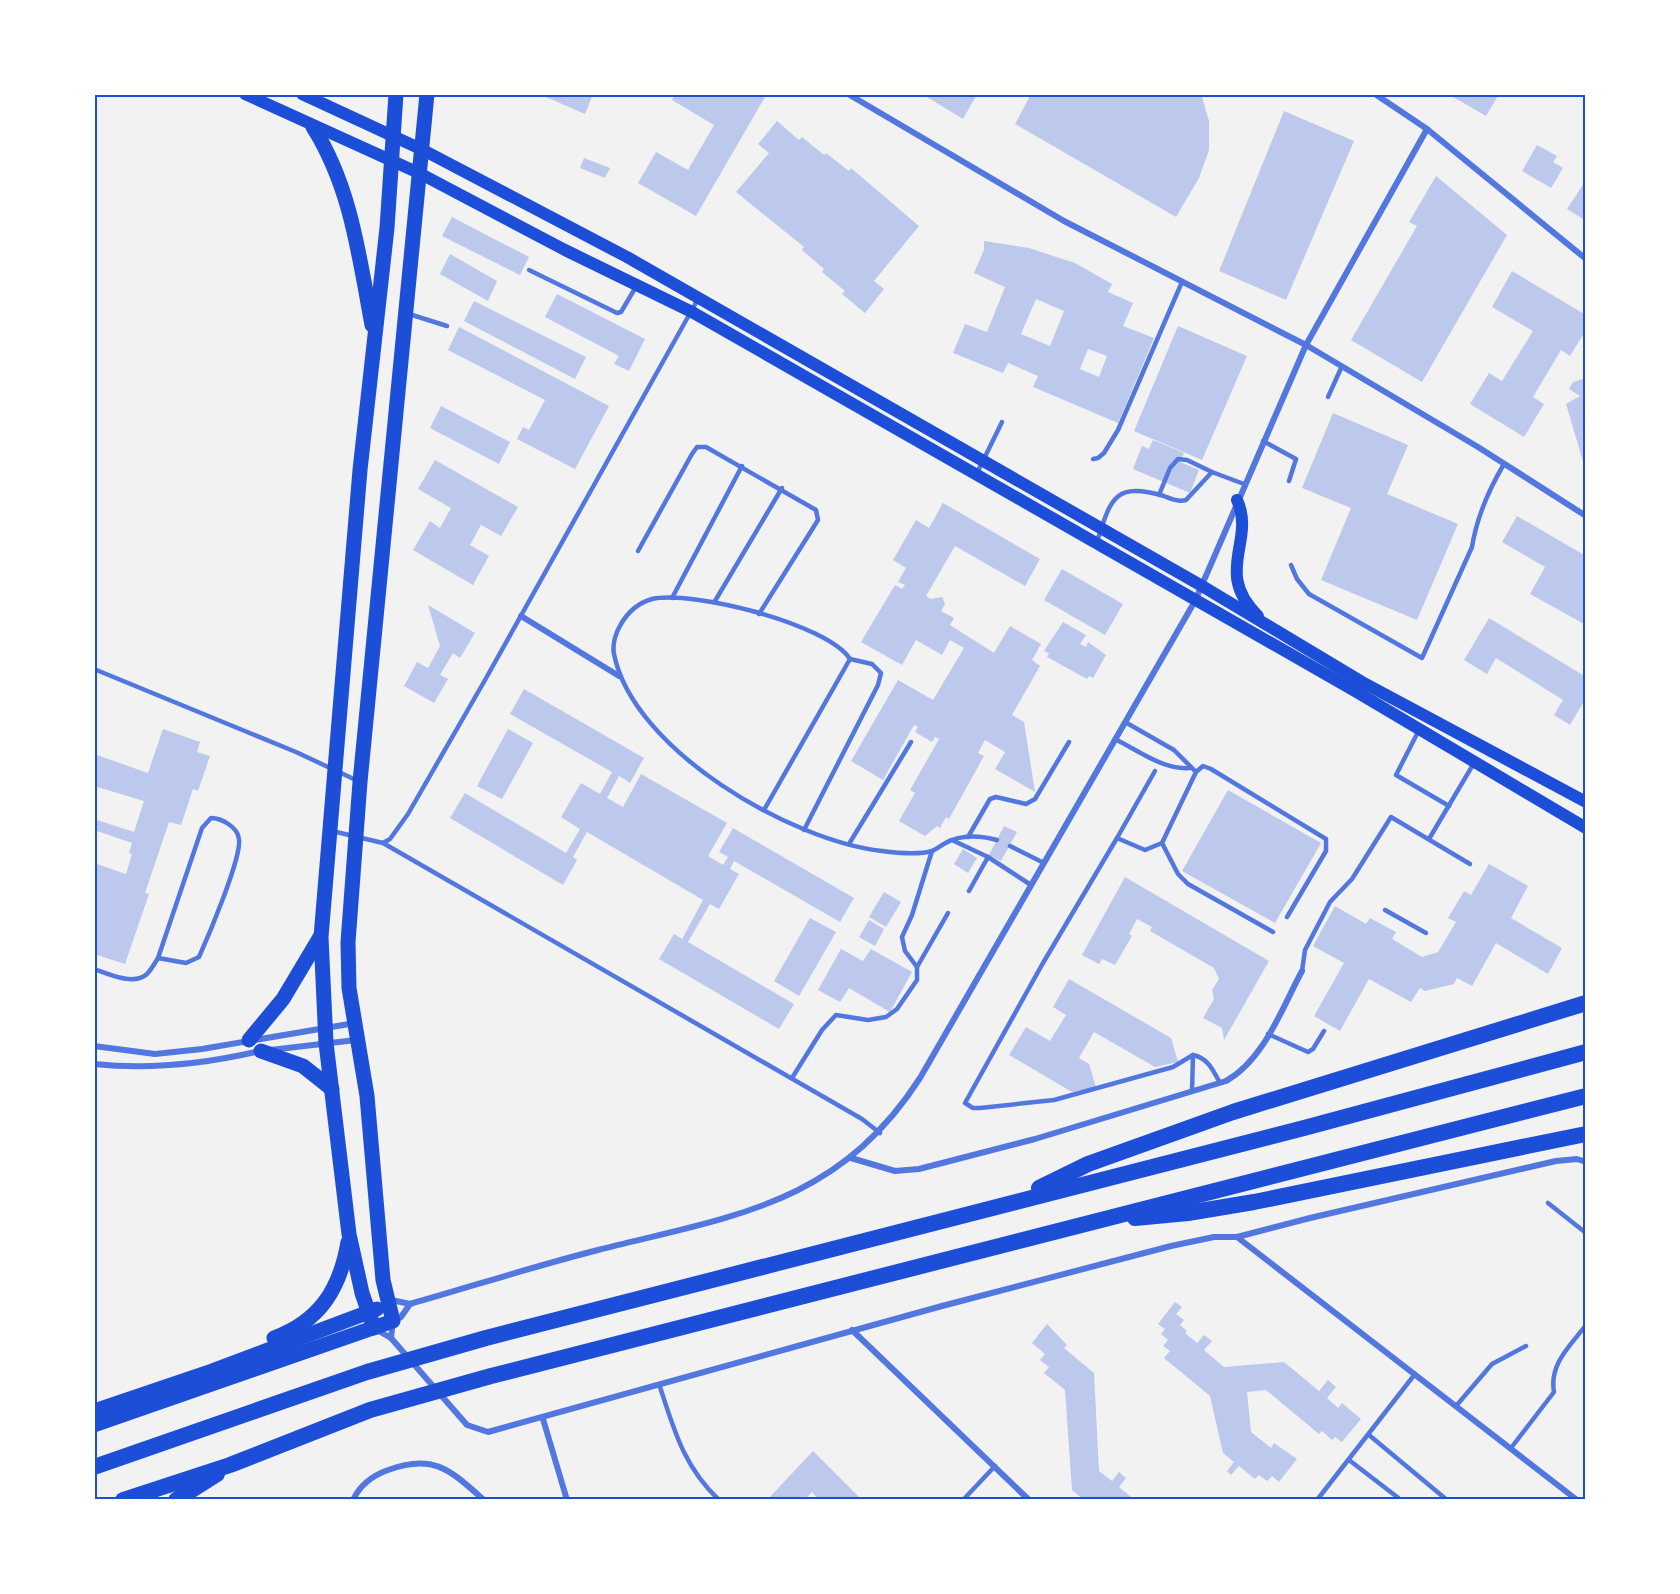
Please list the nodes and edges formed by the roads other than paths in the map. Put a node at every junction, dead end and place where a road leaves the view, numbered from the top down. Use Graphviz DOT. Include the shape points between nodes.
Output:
graph roads {
  1 [pos="245,94"];
  2 [pos="302,94"];
  3 [pos="396,94"];
  4 [pos="427,94"];
  5 [pos="848,94"];
  6 [pos="1375,94"];
  7 [pos="313,127"];
  8 [pos="1427,129"];
  9 [pos="393,136"];
  10 [pos="423,150"];
  11 [pos="390,162"];
  12 [pos="421,174"];
  13 [pos="1586,259"];
  14 [pos="529,270"];
  15 [pos="1182,282"];
  16 [pos="637,285"];
  17 [pos="698,297"];
  18 [pos="692,312"];
  19 [pos="407,314"];
  20 [pos="447,326"];
  21 [pos="375,343"];
  22 [pos="1306,345"];
  23 [pos="1342,366"];
  24 [pos="1328,397"];
  25 [pos="1002,422"];
  26 [pos="1263,441"];
  27 [pos="1093,459"];
  28 [pos="982,461"];
  29 [pos="1504,464"];
  30 [pos="741,466"];
  31 [pos="1212,472"];
  32 [pos="977,473"];
  33 [pos="1288,481"];
  34 [pos="1244,484"];
  35 [pos="782,488"];
  36 [pos="1159,495"];
  37 [pos="1237,500"];
  38 [pos="1586,516"];
  39 [pos="1101,528"];
  40 [pos="1096,543"];
  41 [pos="638,551"];
  42 [pos="1291,565"];
  43 [pos="1202,586"];
  44 [pos="672,598"];
  45 [pos="715,601"];
  46 [pos="1195,601"];
  47 [pos="759,614"];
  48 [pos="521,616"];
  49 [pos="1268,626"];
  50 [pos="850,659"];
  51 [pos="94,669"];
  52 [pos="619,675"];
  53 [pos="1125,722"];
  54 [pos="1420,729"];
  55 [pos="1116,739"];
  56 [pos="911,742"];
  57 [pos="1069,742"];
  58 [pos="1475,760"];
  59 [pos="1190,768"];
  60 [pos="1155,771"];
  61 [pos="335,772"];
  62 [pos="1196,772"];
  63 [pos="360,782"];
  64 [pos="1586,802"];
  65 [pos="1449,806"];
  66 [pos="764,810"];
  67 [pos="1586,828"];
  68 [pos="804,830"];
  69 [pos="331,831"];
  70 [pos="968,837"];
  71 [pos="356,838"];
  72 [pos="1117,838"];
  73 [pos="1429,839"];
  74 [pos="952,840"];
  75 [pos="997,840"];
  76 [pos="383,843"];
  77 [pos="1162,843"];
  78 [pos="849,844"];
  79 [pos="1010,846"];
  80 [pos="932,851"];
  81 [pos="988,857"];
  82 [pos="1044,863"];
  83 [pos="1470,864"];
  84 [pos="1031,885"];
  85 [pos="969,891"];
  86 [pos="1385,910"];
  87 [pos="948,913"];
  88 [pos="1287,917"];
  89 [pos="1273,932"];
  90 [pos="1426,933"];
  91 [pos="321,937"];
  92 [pos="158,958"];
  93 [pos="917,967"];
  94 [pos="94,969"];
  95 [pos="1302,971"];
  96 [pos="1586,1003"];
  97 [pos="356,1023"];
  98 [pos="1324,1031"];
  99 [pos="1268,1034"];
  100 [pos="325,1036"];
  101 [pos="249,1040"];
  102 [pos="358,1040"];
  103 [pos="94,1046"];
  104 [pos="202,1049"];
  105 [pos="261,1051"];
  106 [pos="1585,1052"];
  107 [pos="1193,1055"];
  108 [pos="205,1063"];
  109 [pos="94,1064"];
  110 [pos="792,1078"];
  111 [pos="1220,1083"];
  112 [pos="332,1089"];
  113 [pos="1192,1091"];
  114 [pos="1586,1096"];
  115 [pos="880,1133"];
  116 [pos="1586,1134"];
  117 [pos="851,1158"];
  118 [pos="1586,1162"];
  119 [pos="1020,1199"];
  120 [pos="1548,1203"];
  121 [pos="1102,1218"];
  122 [pos="1586,1233"];
  123 [pos="349,1234"];
  124 [pos="1237,1237"];
  125 [pos="410,1304"];
  126 [pos="388,1305"];
  127 [pos="368,1313"];
  128 [pos="393,1321"];
  129 [pos="1586,1325"];
  130 [pos="374,1328"];
  131 [pos="852,1330"];
  132 [pos="393,1340"];
  133 [pos="1526,1346"];
  134 [pos="212,1371"];
  135 [pos="1415,1374"];
  136 [pos="659,1384"];
  137 [pos="1456,1406"];
  138 [pos="94,1411"];
  139 [pos="543,1419"];
  140 [pos="94,1425"];
  141 [pos="1369,1435"];
  142 [pos="1511,1448"];
  143 [pos="1349,1460"];
  144 [pos="230,1465"];
  145 [pos="995,1466"];
  146 [pos="94,1467"];
  147 [pos="566,1496"];
  148 [pos="123,1500"];
  149 [pos="176,1500"];
  150 [pos="353,1500"];
  151 [pos="484,1500"];
  152 [pos="560,1500"];
  153 [pos="719,1500"];
  154 [pos="963,1500"];
  155 [pos="1029,1500"];
  156 [pos="1317,1500"];
  157 [pos="1401,1500"];
  158 [pos="1447,1500"];
  159 [pos="1577,1500"];
  1 -- 7 [label="main road"];
  2 -- 9 [label="main road"];
  3 -- 9 [label="main road"];
  4 -- 10 [label="main road"];
  5 -- 15 [label="street" via="1064,220"];
  6 -- 8 [label="street"];
  7 -- 11 [label="main road"];
  7 -- 21 [label="main road" via="331,155 346,195"];
  8 -- 13 [label="street"];
  8 -- 22 [label="street"];
  9 -- 10 [label="main road"];
  9 -- 11 [label="main road"];
  10 -- 12 [label="main road"];
  10 -- 17 [label="main road" via="581,231"];
  11 -- 12 [label="main road"];
  11 -- 21 [label="main road"];
  12 -- 16 [label="main road"];
  12 -- 19 [label="main road"];
  14 -- 16 [label="lane" via="617,313"];
  15 -- 22 [label="street"];
  15 -- 27 [label="lane" via="1118,430 1101,456"];
  16 -- 18 [label="main road"];
  17 -- 18 [label="lane"];
  17 -- 28 [label="main road"];
  18 -- 32 [label="main road"];
  18 -- 48 [label="lane"];
  19 -- 20 [label="lane"];
  19 -- 63 [label="main road"];
  21 -- 61 [label="main road" via="360,470"];
  22 -- 23 [label="street"];
  22 -- 26 [label="street"];
  23 -- 24 [label="lane"];
  23 -- 29 [label="street"];
  25 -- 28 [label="lane"];
  26 -- 33 [label="lane" via="1296,459"];
  26 -- 34 [label="street"];
  28 -- 32 [label="lane"];
  28 -- 39 [label="main road"];
  29 -- 38 [label="street"];
  29 -- 42 [label="lane" via="1487,493 1472,547 1422,658 1309,594"];
  30 -- 35 [label="lane"];
  30 -- 41 [label="lane" via="706,447 697,447"];
  30 -- 44 [label="lane"];
  31 -- 34 [label="lane"];
  31 -- 36 [label="lane" via="1186,500"];
  31 -- 36 [label="lane" via="1178,459"];
  32 -- 40 [label="main road"];
  34 -- 37 [label="street"];
  35 -- 45 [label="lane"];
  35 -- 47 [label="lane" via="816,510 819,520"];
  36 -- 39 [label="lane" via="1140,489 1128,491 1113,502"];
  37 -- 43 [label="street"];
  37 -- 49 [label="main road" via="1241,511 1236,572 1239,591"];
  39 -- 40 [label="lane"];
  39 -- 43 [label="main road"];
  40 -- 46 [label="main road"];
  43 -- 46 [label="street"];
  43 -- 49 [label="main road"];
  44 -- 45 [label="lane"];
  44 -- 52 [label="lane" via="636,606 626,616 616,632 613,651"];
  45 -- 47 [label="lane"];
  46 -- 53 [label="street"];
  46 -- 54 [label="main road"];
  47 -- 50 [label="lane" via="838,645"];
  48 -- 52 [label="street"];
  48 -- 76 [label="lane" via="408,814"];
  49 -- 64 [label="main road" via="1362,682"];
  50 -- 66 [label="lane"];
  50 -- 68 [label="lane" via="872,664 881,673 878,685"];
  51 -- 61 [label="lane" via="296,752"];
  52 -- 66 [label="lane" via="667,740 694,766 734,795"];
  53 -- 55 [label="street"];
  53 -- 59 [label="lane" via="1174,750"];
  54 -- 58 [label="main road"];
  54 -- 65 [label="lane" via="1396,775"];
  55 -- 59 [label="lane" via="1164,765"];
  55 -- 82 [label="street"];
  56 -- 78 [label="lane"];
  57 -- 70 [label="lane" via="1035,799 1026,804 990,799"];
  58 -- 65 [label="lane"];
  58 -- 67 [label="main road"];
  59 -- 62 [label="lane"];
  60 -- 72 [label="lane"];
  61 -- 63 [label="lane"];
  61 -- 69 [label="main road"];
  62 -- 77 [label="lane"];
  62 -- 88 [label="lane" via="1203,766 1211,769 1326,839 1326,852"];
  63 -- 71 [label="main road"];
  65 -- 73 [label="lane"];
  66 -- 68 [label="lane"];
  68 -- 78 [label="lane"];
  69 -- 71 [label="lane"];
  69 -- 91 [label="main road"];
  70 -- 74 [label="lane"];
  70 -- 75 [label="lane"];
  71 -- 76 [label="lane"];
  71 -- 97 [label="main road" via="348,942 349,988"];
  72 -- 77 [label="lane" via="1145,850"];
  72 -- 107 [label="lane" via="965,1103 980,1108 1054,1101 1173,1067"];
  73 -- 83 [label="lane"];
  73 -- 95 [label="lane" via="1391,817 1352,879 1330,902 1305,950"];
  74 -- 80 [label="lane"];
  74 -- 81 [label="lane"];
  76 -- 110 [label="lane"];
  77 -- 89 [label="lane" via="1178,874 1188,884"];
  78 -- 80 [label="lane" via="881,851"];
  79 -- 82 [label="lane"];
  80 -- 93 [label="lane" via="902,937 905,951"];
  81 -- 84 [label="lane"];
  81 -- 85 [label="lane"];
  82 -- 84 [label="street"];
  84 -- 115 [label="street" via="920,1078"];
  86 -- 90 [label="lane"];
  87 -- 93 [label="lane"];
  91 -- 100 [label="main road"];
  91 -- 101 [label="main road" via="283,999"];
  92 -- 92 [label="lane" via="202,828 211,818 225,822 239,839 236,858 199,957 186,963"];
  92 -- 94 [label="lane" via="141,978 125,978"];
  93 -- 110 [label="lane" via="917,980 897,1009 886,1017 868,1020 836,1015 829,1020"];
  95 -- 99 [label="street"];
  96 -- 119 [label="highway" via="1233,1112 1088,1164"];
  97 -- 100 [label="street"];
  97 -- 102 [label="main road"];
  98 -- 99 [label="lane" via="1308,1052"];
  99 -- 111 [label="street" via="1245,1068"];
  100 -- 101 [label="street"];
  100 -- 102 [label="street"];
  100 -- 105 [label="street"];
  100 -- 112 [label="main road"];
  101 -- 104 [label="street"];
  102 -- 126 [label="main road"];
  103 -- 104 [label="street" via="155,1054"];
  104 -- 108 [label="street"];
  105 -- 108 [label="street"];
  105 -- 112 [label="main road" via="303,1066"];
  106 -- 119 [label="highway"];
  107 -- 111 [label="lane" via="1209,1064"];
  107 -- 113 [label="lane"];
  108 -- 109 [label="street" via="142,1068"];
  110 -- 115 [label="lane"];
  111 -- 113 [label="street"];
  112 -- 123 [label="main road"];
  113 -- 117 [label="street" via="920,1169 895,1171"];
  114 -- 121 [label="highway"];
  115 -- 117 [label="street"];
  116 -- 121 [label="highway" via="1371,1180 1210,1209"];
  117 -- 125 [label="street" via="776,1202"];
  118 -- 124 [label="street" via="1556,1161"];
  119 -- 146 [label="highway" via="486,1338 356,1376"];
  120 -- 122 [label="lane"];
  121 -- 144 [label="highway" via="436,1391 370,1410"];
  123 -- 127 [label="main road"];
  123 -- 134 [label="main road" via="334,1291 312,1318 287,1334 220,1361"];
  124 -- 131 [label="street" via="1189,1242"];
  124 -- 135 [label="street"];
  125 -- 126 [label="street" via="396,1301"];
  125 -- 128 [label="street"];
  126 -- 127 [label="main road"];
  126 -- 128 [label="main road"];
  127 -- 130 [label="main road"];
  127 -- 134 [label="main road"];
  128 -- 130 [label="main road"];
  128 -- 132 [label="street"];
  129 -- 142 [label="lane" via="1558,1362 1552,1378 1554,1392"];
  130 -- 132 [label="street"];
  130 -- 140 [label="main road"];
  131 -- 136 [label="street"];
  131 -- 145 [label="street"];
  132 -- 139 [label="street" via="467,1425 489,1432"];
  133 -- 137 [label="lane" via="1492,1364"];
  134 -- 138 [label="main road"];
  135 -- 137 [label="street"];
  135 -- 141 [label="lane"];
  136 -- 139 [label="street"];
  136 -- 153 [label="lane" via="683,1455 695,1475"];
  137 -- 142 [label="street"];
  139 -- 147 [label="street"];
  141 -- 143 [label="lane"];
  141 -- 158 [label="lane"];
  142 -- 159 [label="street"];
  143 -- 156 [label="lane"];
  143 -- 157 [label="lane"];
  144 -- 148 [label="highway"];
  144 -- 149 [label="highway"];
  145 -- 154 [label="lane"];
  145 -- 155 [label="street"];
  147 -- 152 [label="street"];
  150 -- 151 [label="street" via="377,1474 416,1461 447,1471"];
}
